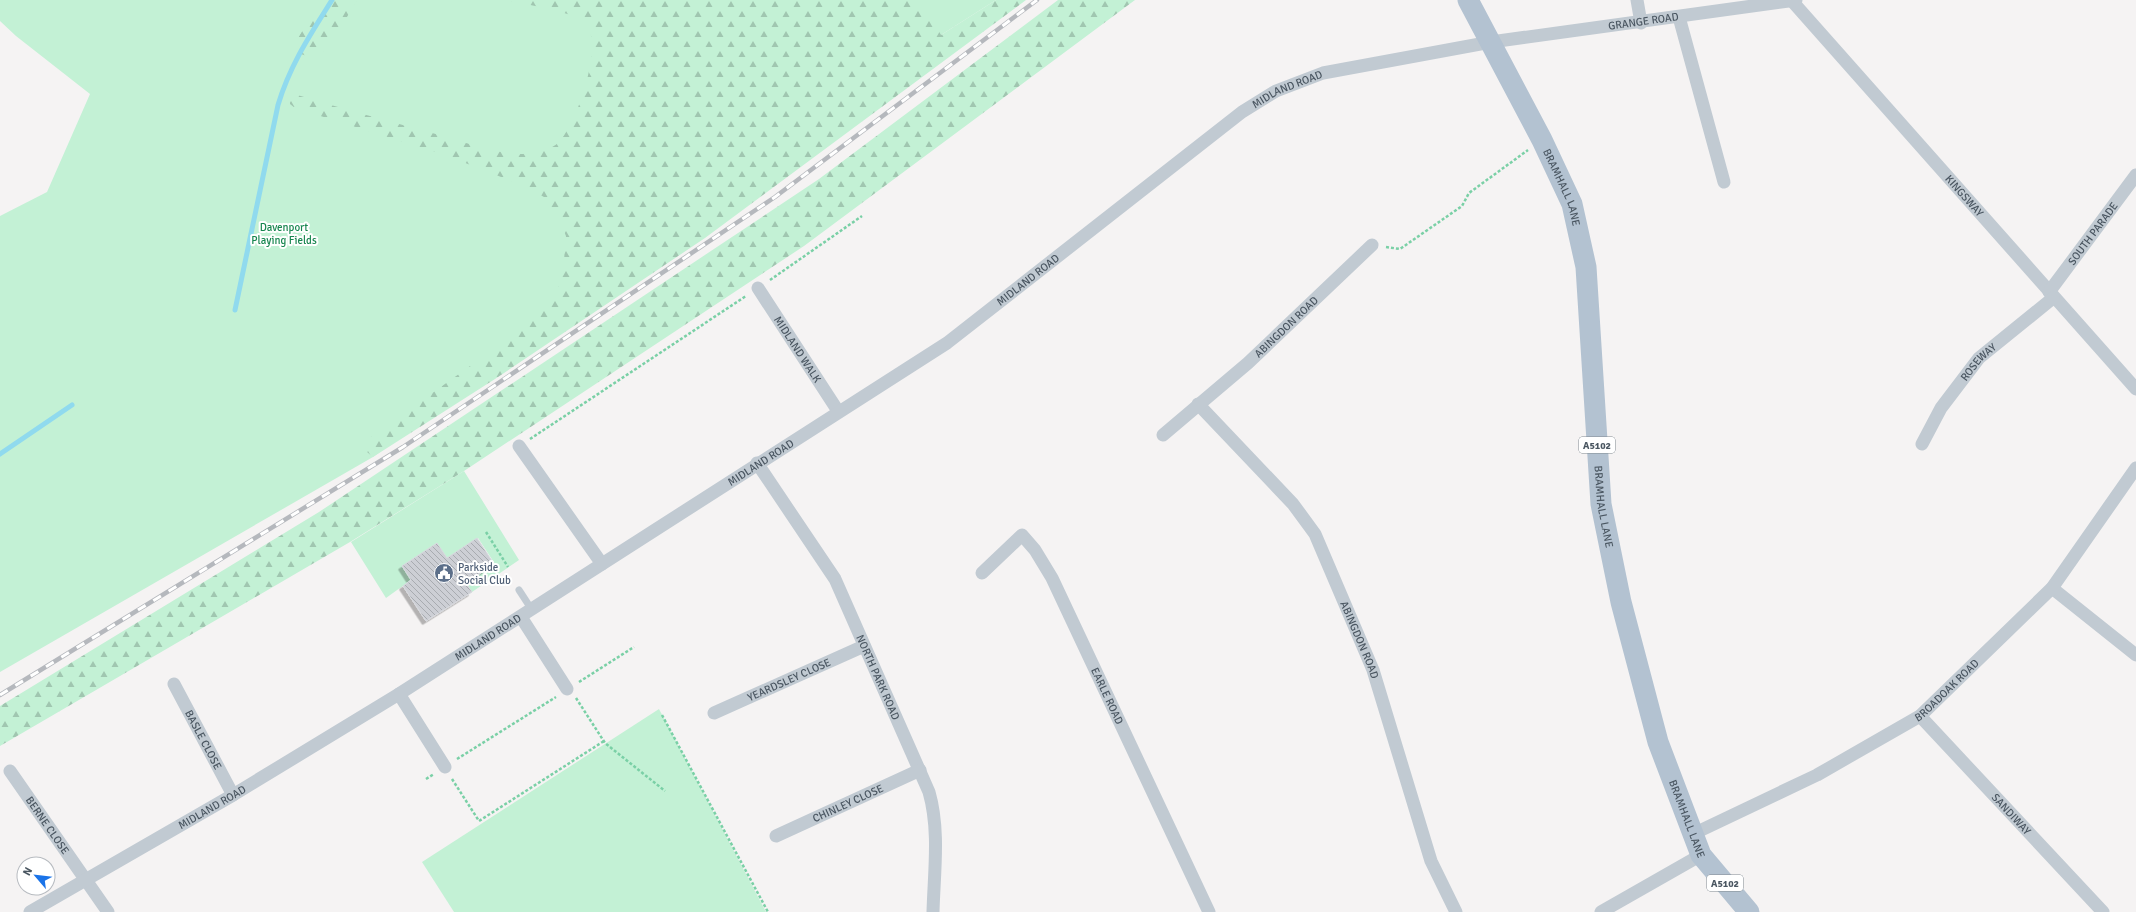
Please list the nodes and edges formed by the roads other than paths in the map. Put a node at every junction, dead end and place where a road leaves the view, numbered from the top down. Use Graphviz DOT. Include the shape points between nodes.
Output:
graph roads {
  1 [pos="1468,0"];
  2 [pos="1637,0"];
  3 [pos="1794,1"];
  4 [pos="1679,18"];
  5 [pos="1641,23"];
  6 [pos="1491,42"];
  7 [pos="2136,175"];
  8 [pos="1724,182"];
  9 [pos="1372,245"];
  10 [pos="758,288"];
  11 [pos="2051,295"];
  12 [pos="2136,389"];
  13 [pos="1198,404"];
  14 [pos="838,411"];
  15 [pos="1163,435"];
  16 [pos="1922,444"];
  17 [pos="519,446"];
  18 [pos="757,463"];
  19 [pos="2136,468"];
  20 [pos="602,564"];
  21 [pos="982,573"];
  22 [pos="2052,588"];
  23 [pos="519,590"];
  24 [pos="532,610"];
  25 [pos="521,617"];
  26 [pos="864,646"];
  27 [pos="2136,655"];
  28 [pos="174,684"];
  29 [pos="568,689"];
  30 [pos="399,694"];
  31 [pos="714,713"];
  32 [pos="1920,716"];
  33 [pos="445,767"];
  34 [pos="920,770"];
  35 [pos="10,771"];
  36 [pos="233,795"];
  37 [pos="1692,834"];
  38 [pos="776,836"];
  39 [pos="1701,855"];
  40 [pos="84,880"];
  41 [pos="30,912"];
  42 [pos="108,912"];
  43 [pos="933,912"];
  44 [pos="1209,912"];
  45 [pos="1456,912"];
  46 [pos="1601,912"];
  47 [pos="1749,912"];
  48 [pos="2103,912"];
  1 -- 6 [label="main road, BRAMHALL LANE / A5102"];
  2 -- 5 [label="street"];
  3 -- 4 [label="street, GRANGE ROAD"];
  3 -- 11 [label="street, KINGSWAY"];
  4 -- 5 [label="street, GRANGE ROAD"];
  4 -- 8 [label="street"];
  5 -- 6 [label="street, GRANGE ROAD"];
  6 -- 14 [label="street, MIDLAND ROAD" via="1323,73 1276,91 1242,112 947,343"];
  6 -- 37 [label="main road, BRAMHALL LANE / A5102" via="1572,204 1586,267 1601,504 1620,602 1658,742"];
  7 -- 11 [label="street, SOUTH PARADE"];
  9 -- 13 [label="street, ABINGDON ROAD" via="1248,363"];
  10 -- 14 [label="street, MIDLAND WALK"];
  11 -- 12 [label="street, KINGSWAY"];
  11 -- 16 [label="street, ROSEWAY" via="1979,358 1941,408"];
  13 -- 15 [label="street, ABINGDON ROAD"];
  13 -- 45 [label="street, ABINGDON ROAD" via="1293,504 1315,534 1373,670 1431,862"];
  14 -- 18 [label="street, MIDLAND ROAD"];
  17 -- 20 [label="street"];
  18 -- 20 [label="street, MIDLAND ROAD"];
  18 -- 26 [label="street, NORTH PARK ROAD" via="836,579"];
  19 -- 22 [label="street, BROADOAK ROAD"];
  20 -- 24 [label="street, MIDLAND ROAD"];
  21 -- 44 [label="street, EARLE ROAD" via="1022,535 1035,550 1052,578"];
  22 -- 27 [label="street"];
  22 -- 32 [label="street, BROADOAK ROAD"];
  23 -- 24 [label="lane"];
  24 -- 25 [label="street, MIDLAND ROAD"];
  25 -- 29 [label="street"];
  25 -- 30 [label="street, MIDLAND ROAD"];
  26 -- 31 [label="street, YEARDSLEY CLOSE"];
  26 -- 34 [label="street, NORTH PARK ROAD"];
  28 -- 36 [label="street, BASLE CLOSE"];
  30 -- 33 [label="street"];
  30 -- 36 [label="street, MIDLAND ROAD"];
  32 -- 37 [label="street, BROADOAK ROAD" via="1817,775"];
  32 -- 48 [label="street, SANDIWAY"];
  34 -- 38 [label="street, CHINLEY CLOSE"];
  34 -- 43 [label="street, NORTH PARK ROAD" via="933,806 935,826"];
  35 -- 40 [label="street, BERNE CLOSE"];
  36 -- 40 [label="street, MIDLAND ROAD"];
  37 -- 39 [label="main road, BRAMHALL LANE / A5102"];
  39 -- 46 [label="street"];
  39 -- 47 [label="main road, BRAMHALL LANE / A5102"];
  40 -- 41 [label="street, MIDLAND ROAD"];
  40 -- 42 [label="street, BERNE CLOSE"];
}
